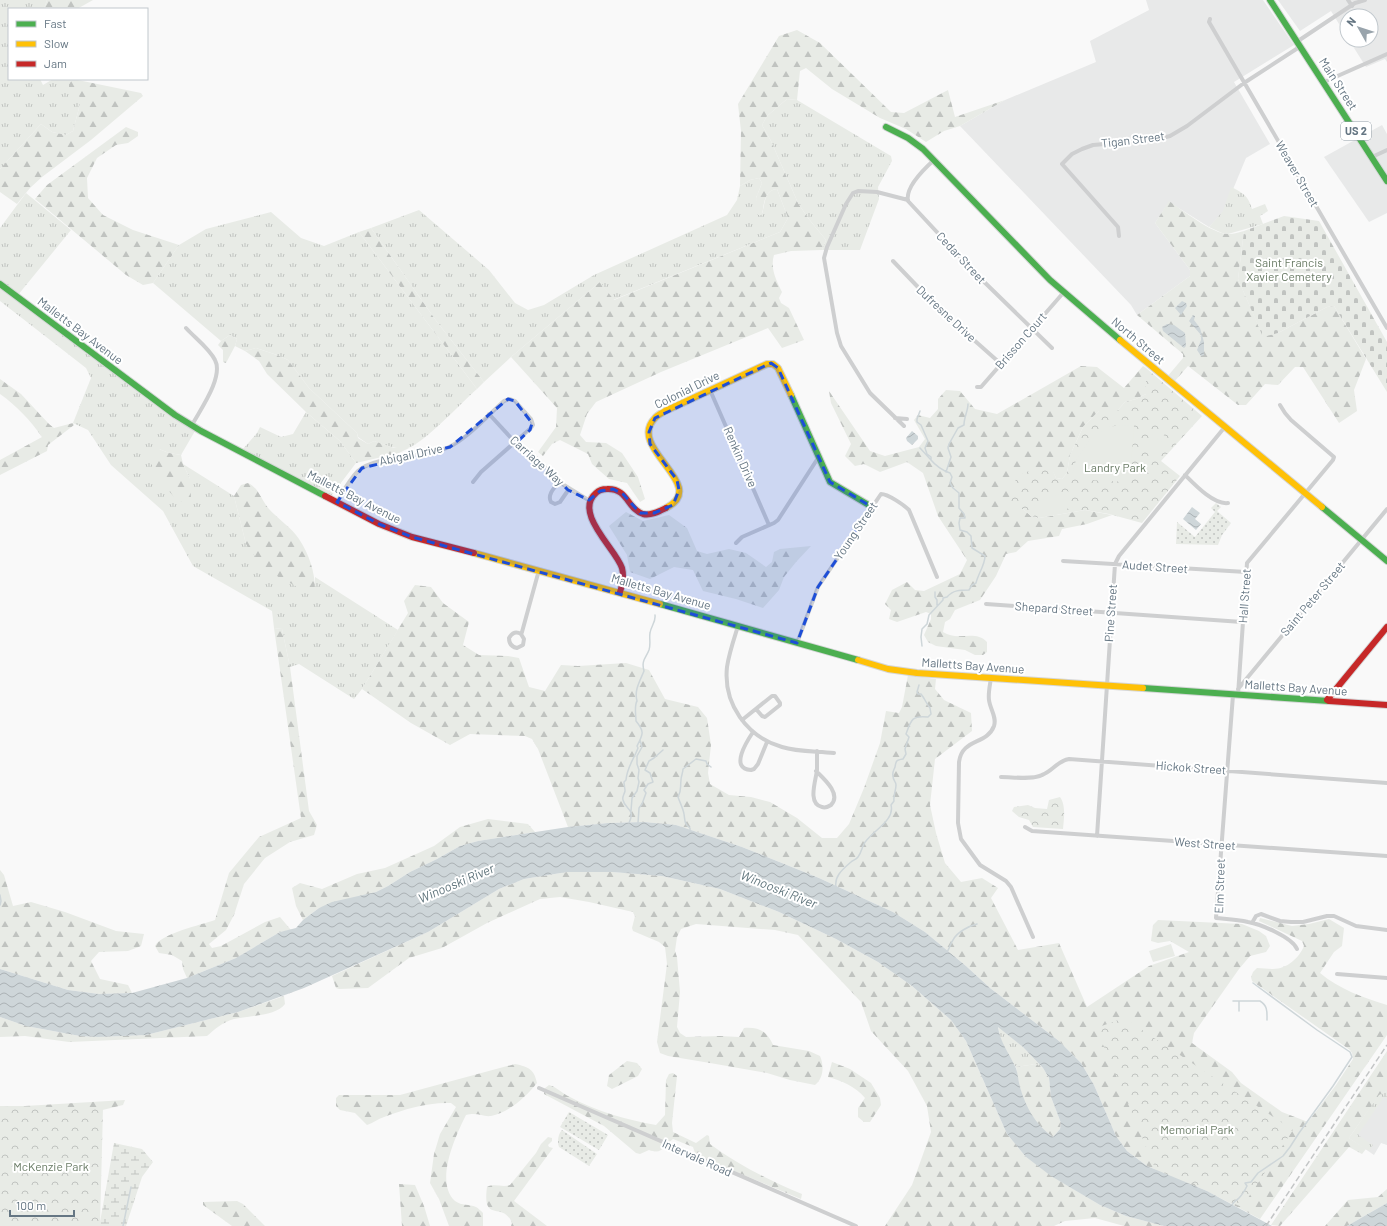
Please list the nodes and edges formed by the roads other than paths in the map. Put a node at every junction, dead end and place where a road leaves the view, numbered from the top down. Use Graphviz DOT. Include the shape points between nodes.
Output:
graph roads {
  1 [pos="1270,0"];
  2 [pos="1348,0"];
  3 [pos="1365,0"];
  4 [pos="1352,6"];
  5 [pos="1210,19"];
  6 [pos="1299,44"];
  7 [pos="1387,54"];
  8 [pos="1324,82"];
  9 [pos="1244,83"];
  10 [pos="886,127"];
  11 [pos="1387,150"];
  12 [pos="1372,157"];
  13 [pos="934,160"];
  14 [pos="1387,180"];
  15 [pos="908,200"];
  16 [pos="1119,236"];
  17 [pos="893,261"];
  18 [pos="0,284"];
  19 [pos="1064,292"];
  20 [pos="186,328"];
  21 [pos="1387,328"];
  22 [pos="1032,329"];
  23 [pos="1052,348"];
  24 [pos="1001,364"];
  25 [pos="977,387"];
  26 [pos="710,390"];
  27 [pos="1280,405"];
  28 [pos="490,414"];
  29 [pos="895,418"];
  30 [pos="907,419"];
  31 [pos="192,425"];
  32 [pos="904,426"];
  33 [pos="1224,428"];
  34 [pos="516,442"];
  35 [pos="818,458"];
  36 [pos="1186,475"];
  37 [pos="473,482"];
  38 [pos="559,482"];
  39 [pos="569,489"];
  40 [pos="1305,493"];
  41 [pos="590,501"];
  42 [pos="337,502"];
  43 [pos="1228,503"];
  44 [pos="872,506"];
  45 [pos="1387,508"];
  46 [pos="769,525"];
  47 [pos="1361,540"];
  48 [pos="736,543"];
  49 [pos="1063,560"];
  50 [pos="1387,561"];
  51 [pos="1115,564"];
  52 [pos="539,570"];
  53 [pos="1246,572"];
  54 [pos="937,577"];
  55 [pos="620,592"];
  56 [pos="986,604"];
  57 [pos="1112,613"];
  58 [pos="1242,622"];
  59 [pos="738,626"];
  60 [pos="1387,627"];
  61 [pos="521,634"];
  62 [pos="797,643"];
  63 [pos="991,678"];
  64 [pos="1107,686"];
  65 [pos="1236,693"];
  66 [pos="1327,700"];
  67 [pos="1387,706"];
  68 [pos="756,709"];
  69 [pos="742,720"];
  70 [pos="753,732"];
  71 [pos="767,742"];
  72 [pos="817,751"];
  73 [pos="834,753"];
  74 [pos="1102,762"];
  75 [pos="816,771"];
  76 [pos="1227,771"];
  77 [pos="1001,776"];
  78 [pos="1387,783"];
  79 [pos="1024,827"];
  80 [pos="1097,836"];
  81 [pos="1222,845"];
  82 [pos="1387,856"];
  83 [pos="1252,923"];
  84 [pos="1387,930"];
  85 [pos="1033,937"];
  86 [pos="1297,949"];
  87 [pos="1337,974"];
  88 [pos="1387,978"];
  89 [pos="539,1088"];
  90 [pos="856,1226"];
  1 -- 6 [label="street, Main Street / US 2"];
  2 -- 4 [label="street"];
  3 -- 4 [label="street, Tigan Street"];
  4 -- 6 [label="street, Tigan Street"];
  5 -- 9 [label="street, Weaver Street" via="1209,22"];
  6 -- 8 [label="street, Main Street / US 2"];
  6 -- 9 [label="street, Tigan Street"];
  7 -- 8 [label="street"];
  8 -- 12 [label="street, Main Street / US 2"];
  9 -- 16 [label="street, Tigan Street" via="1170,136 1154,140 1093,145 1072,154 1062,164 1118,227"];
  9 -- 21 [label="street, Weaver Street"];
  10 -- 13 [label="street, North Street" via="913,140"];
  11 -- 12 [label="street"];
  12 -- 14 [label="street, Main Street / US 2"];
  13 -- 15 [label="street" via="917,178"];
  13 -- 19 [label="street, North Street"];
  15 -- 22 [label="street, Cedar Street" via="976,274"];
  15 -- 29 [label="street" via="877,192 853,193 824,258 840,342 866,388"];
  17 -- 24 [label="street, Dufresne Drive" via="939,309"];
  18 -- 31 [label="street, Malletts Bay Avenue" via="120,375"];
  19 -- 22 [label="street, Brisson Court"];
  19 -- 33 [label="street, North Street"];
  20 -- 31 [label="street" via="212,355 218,366 215,381"];
  22 -- 23 [label="street, Cedar Street"];
  22 -- 24 [label="street, Brisson Court"];
  24 -- 25 [label="street, Brisson Court" via="981,387"];
  26 -- 35 [label="street, Colonial Drive" via="767,364 775,365"];
  26 -- 41 [label="street, Colonial Drive" via="662,412 650,426 649,438 652,447 678,483 679,496 673,505 654,513 642,514 623,494 610,488 596,492"];
  26 -- 46 [label="street, Renkin Drive"];
  27 -- 40 [label="street, Hall Street" via="1291,420 1334,457"];
  28 -- 34 [label="street, Carriage Way"];
  28 -- 34 [label="street, Abigail Drive" via="506,400 515,401 531,419 532,425"];
  28 -- 42 [label="street, Abigail Drive" via="458,442 444,450 375,463 362,468"];
  29 -- 30 [label="street"];
  29 -- 32 [label="street"];
  31 -- 42 [label="street, Malletts Bay Avenue"];
  33 -- 36 [label="street"];
  33 -- 40 [label="street, North Street"];
  34 -- 37 [label="street, Abigail Drive"];
  34 -- 38 [label="street, Carriage Way"];
  35 -- 44 [label="street, Colonial Drive" via="831,484"];
  35 -- 46 [label="street" via="778,520"];
  36 -- 43 [label="street" via="1211,497"];
  36 -- 51 [label="street"];
  38 -- 39 [label="street, Carriage Way"];
  38 -- 39 [label="street" via="550,495 551,502 560,502"];
  39 -- 41 [label="street, Carriage Way"];
  40 -- 47 [label="street, North Street"];
  40 -- 53 [label="street, Hall Street" via="1248,561"];
  41 -- 55 [label="street" via="589,516 622,567"];
  42 -- 52 [label="street, Malletts Bay Avenue" via="396,531"];
  44 -- 54 [label="street, Young Street" via="882,494 907,508"];
  44 -- 62 [label="street, Young Street" via="818,587"];
  45 -- 47 [label="street, Saint Peter Street"];
  46 -- 48 [label="street" via="742,537"];
  47 -- 50 [label="street, North Street"];
  47 -- 65 [label="street, Saint Peter Street"];
  49 -- 51 [label="street, Audet Street"];
  51 -- 53 [label="street, Audet Street"];
  51 -- 57 [label="street, Pine Street"];
  52 -- 55 [label="street, Malletts Bay Avenue"];
  52 -- 61 [label="street"];
  53 -- 58 [label="street, Hall Street"];
  55 -- 59 [label="street, Malletts Bay Avenue"];
  56 -- 57 [label="street, Shepard Street"];
  57 -- 58 [label="street, Shepard Street"];
  57 -- 64 [label="street, Pine Street"];
  58 -- 65 [label="street, Hall Street"];
  59 -- 62 [label="street, Malletts Bay Avenue"];
  59 -- 69 [label="street" via="728,660 727,680 731,699"];
  60 -- 66 [label="street"];
  62 -- 63 [label="street, Malletts Bay Avenue" via="888,669"];
  63 -- 64 [label="street, Malletts Bay Avenue"];
  63 -- 85 [label="street" via="989,699 995,718 994,725 989,734 967,746 961,753 959,762 958,828 964,844 980,865 1011,887"];
  64 -- 65 [label="street, Malletts Bay Avenue"];
  64 -- 74 [label="street, Pine Street"];
  65 -- 66 [label="street, Malletts Bay Avenue"];
  65 -- 76 [label="street, Elm Street"];
  66 -- 67 [label="street, Malletts Bay Avenue"];
  68 -- 68 [label="street" via="772,695 780,703 765,717"];
  68 -- 69 [label="street"];
  69 -- 70 [label="street"];
  70 -- 71 [label="street"];
  70 -- 71 [label="street" via="740,758 744,768 751,770 757,766"];
  71 -- 72 [label="street" via="786,748"];
  72 -- 73 [label="street"];
  72 -- 75 [label="street"];
  74 -- 76 [label="street, Hickok Street"];
  74 -- 77 [label="street, Hickok Street" via="1065,759 1037,777"];
  74 -- 80 [label="street, Pine Street"];
  75 -- 75 [label="street" via="833,792 834,800 828,807 820,806 814,800"];
  76 -- 78 [label="street, Hickok Street"];
  76 -- 81 [label="street, Elm Street"];
  79 -- 80 [label="street, West Street" via="1032,831"];
  80 -- 81 [label="street, West Street"];
  81 -- 82 [label="street, West Street"];
  81 -- 83 [label="street, Elm Street" via="1216,918"];
  83 -- 84 [label="street" via="1256,916 1261,914 1291,922 1330,916 1360,927"];
  83 -- 86 [label="street, Elm Street" via="1289,940"];
  87 -- 88 [label="street"];
  89 -- 90 [label="street, Intervale Road"];
}
